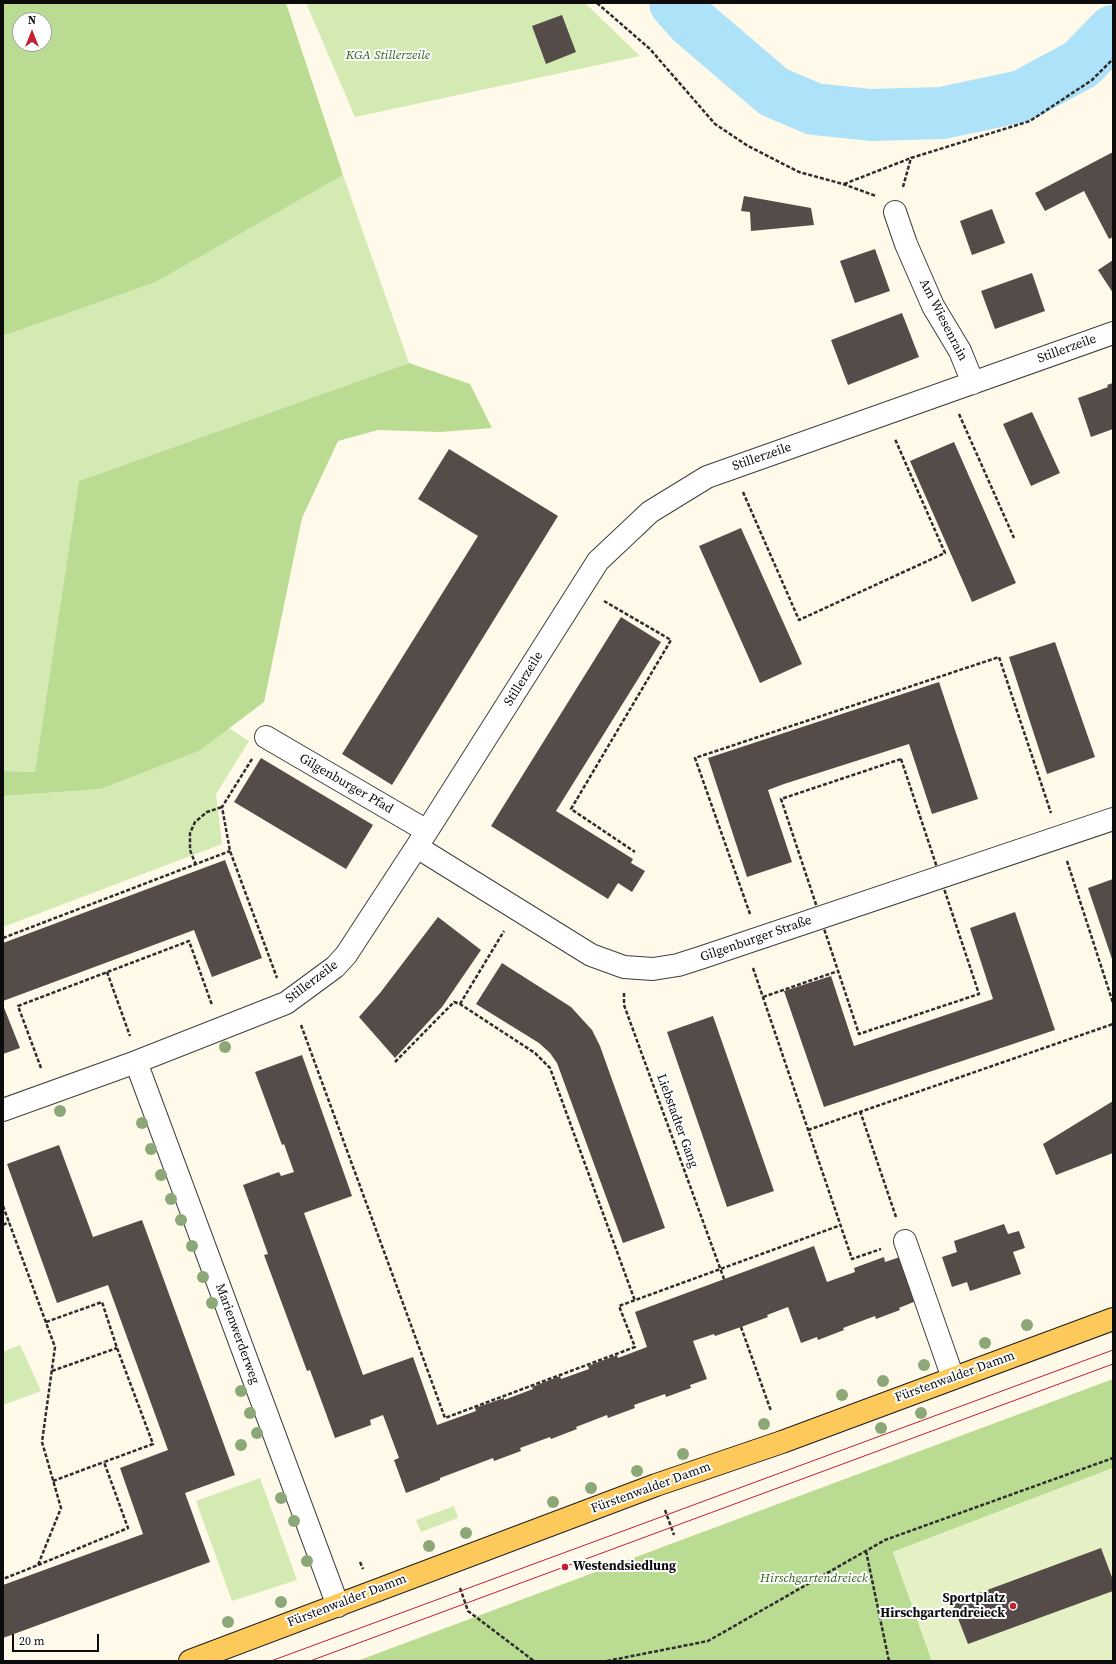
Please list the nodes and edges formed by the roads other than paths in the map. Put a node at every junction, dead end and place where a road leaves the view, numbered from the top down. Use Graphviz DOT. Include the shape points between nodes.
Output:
graph roads {
  1 [pos="895,212"];
  2 [pos="1113,333"];
  3 [pos="973,383"];
  4 [pos="266,737"];
  5 [pos="1113,819"];
  6 [pos="422,839"];
  7 [pos="136,1062"];
  8 [pos="3,1110"];
  9 [pos="905,1241"];
  10 [pos="1113,1319"];
  11 [pos="953,1378"];
  12 [pos="338,1606"];
  13 [pos="190,1661"];
  1 -- 3 [label="street, Am Wiesenrain" via="933,306 960,351"];
  2 -- 3 [label="street, Stillerzeile"];
  3 -- 6 [label="street, Stillerzeile" via="707,477 650,512 598,561"];
  4 -- 6 [label="street, Gilgenburger Pfad"];
  5 -- 6 [label="street, Gilgenburger Straße" via="752,941 678,965 653,969 624,967 591,955"];
  6 -- 7 [label="street, Stillerzeile" via="346,955 335,967 289,1001"];
  7 -- 8 [label="street, Stillerzeile"];
  7 -- 12 [label="street, Marienwerderweg"];
  9 -- 11 [label="street"];
  10 -- 11 [label="main road, Fürstenwalder Damm"];
  11 -- 12 [label="main road, Fürstenwalder Damm" via="782,1442 656,1485"];
  12 -- 13 [label="main road, Fürstenwalder Damm"];
}
